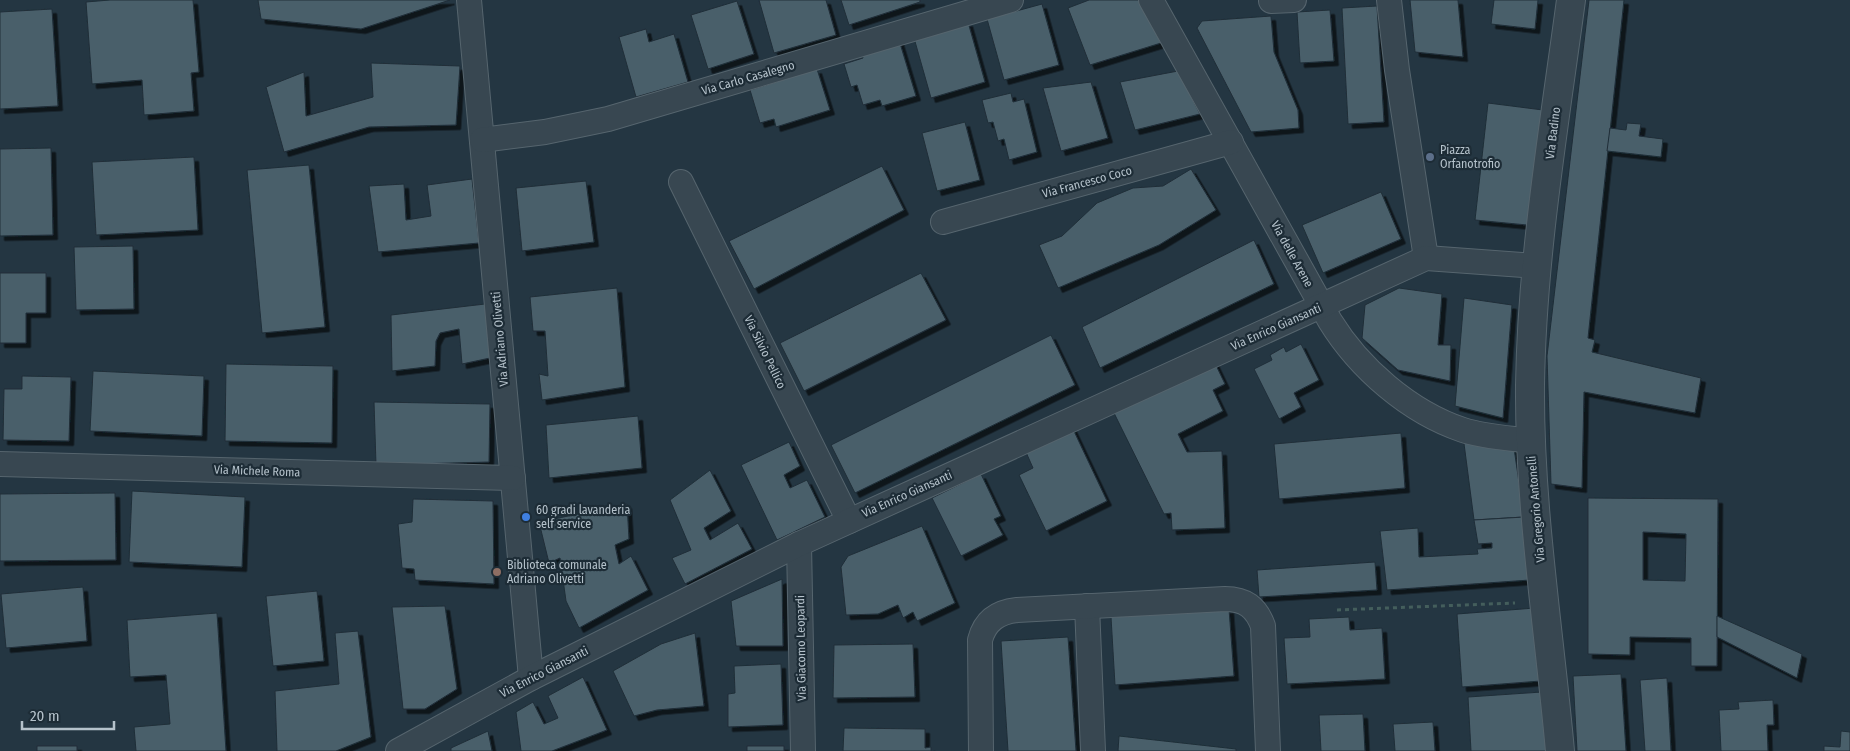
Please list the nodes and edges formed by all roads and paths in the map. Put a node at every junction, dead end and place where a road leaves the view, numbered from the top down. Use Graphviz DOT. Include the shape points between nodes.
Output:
graph roads {
  1 [pos="469,0"];
  2 [pos="1011,0"];
  3 [pos="1151,0"];
  4 [pos="1294,0"];
  5 [pos="1389,0"];
  6 [pos="1570,0"];
  7 [pos="1271,1"];
  8 [pos="482,140"];
  9 [pos="1231,142"];
  10 [pos="681,182"];
  11 [pos="942,222"];
  12 [pos="1426,258"];
  13 [pos="1538,266"];
  14 [pos="1321,306"];
  15 [pos="1531,441"];
  16 [pos="0,464"];
  17 [pos="513,478"];
  18 [pos="848,521"];
  19 [pos="799,544"];
  20 [pos="1545,602"];
  21 [pos="1086,606"];
  22 [pos="1337,610"];
  23 [pos="532,678"];
  24 [pos="398,751"];
  25 [pos="803,751"];
  26 [pos="981,751"];
  27 [pos="1093,751"];
  28 [pos="1268,751"];
  29 [pos="1560,751"];
  1 -- 8 [label="street, Via Adriano Olivetti"];
  2 -- 8 [label="street, Via Carlo Casalegno" via="608,119"];
  3 -- 9 [label="street, Via delle Arene"];
  4 -- 7 [label="street"];
  5 -- 12 [label="street"];
  6 -- 13 [label="street, Via Badino"];
  8 -- 17 [label="street, Via Adriano Olivetti"];
  9 -- 11 [label="street, Via Francesco Coco"];
  9 -- 14 [label="street, Via delle Arene"];
  10 -- 18 [label="street, Via Silvio Pellico"];
  12 -- 13 [label="street"];
  12 -- 14 [label="street, Via Enrico Giansanti"];
  13 -- 15 [label="street, Via Gregorio Antonelli" via="1531,352"];
  14 -- 15 [label="street, Via delle Arene" via="1337,333 1360,361 1414,405 1462,429 1485,436"];
  14 -- 18 [label="street, Via Enrico Giansanti"];
  15 -- 20 [label="street, Via Gregorio Antonelli"];
  16 -- 17 [label="street, Via Michele Roma"];
  17 -- 23 [label="street, Via Adriano Olivetti"];
  18 -- 19 [label="street, Via Enrico Giansanti"];
  19 -- 23 [label="street, Via Enrico Giansanti"];
  19 -- 25 [label="street, Via Giacomo Leopardi"];
  20 -- 22 [label="path"];
  20 -- 29 [label="street, Via Gregorio Antonelli"];
  21 -- 26 [label="street" via="1009,611 996,616 985,626 980,646"];
  21 -- 27 [label="street"];
  21 -- 28 [label="street" via="1225,598 1243,601 1253,608 1259,615 1264,634"];
  23 -- 24 [label="street, Via Enrico Giansanti"];
}
